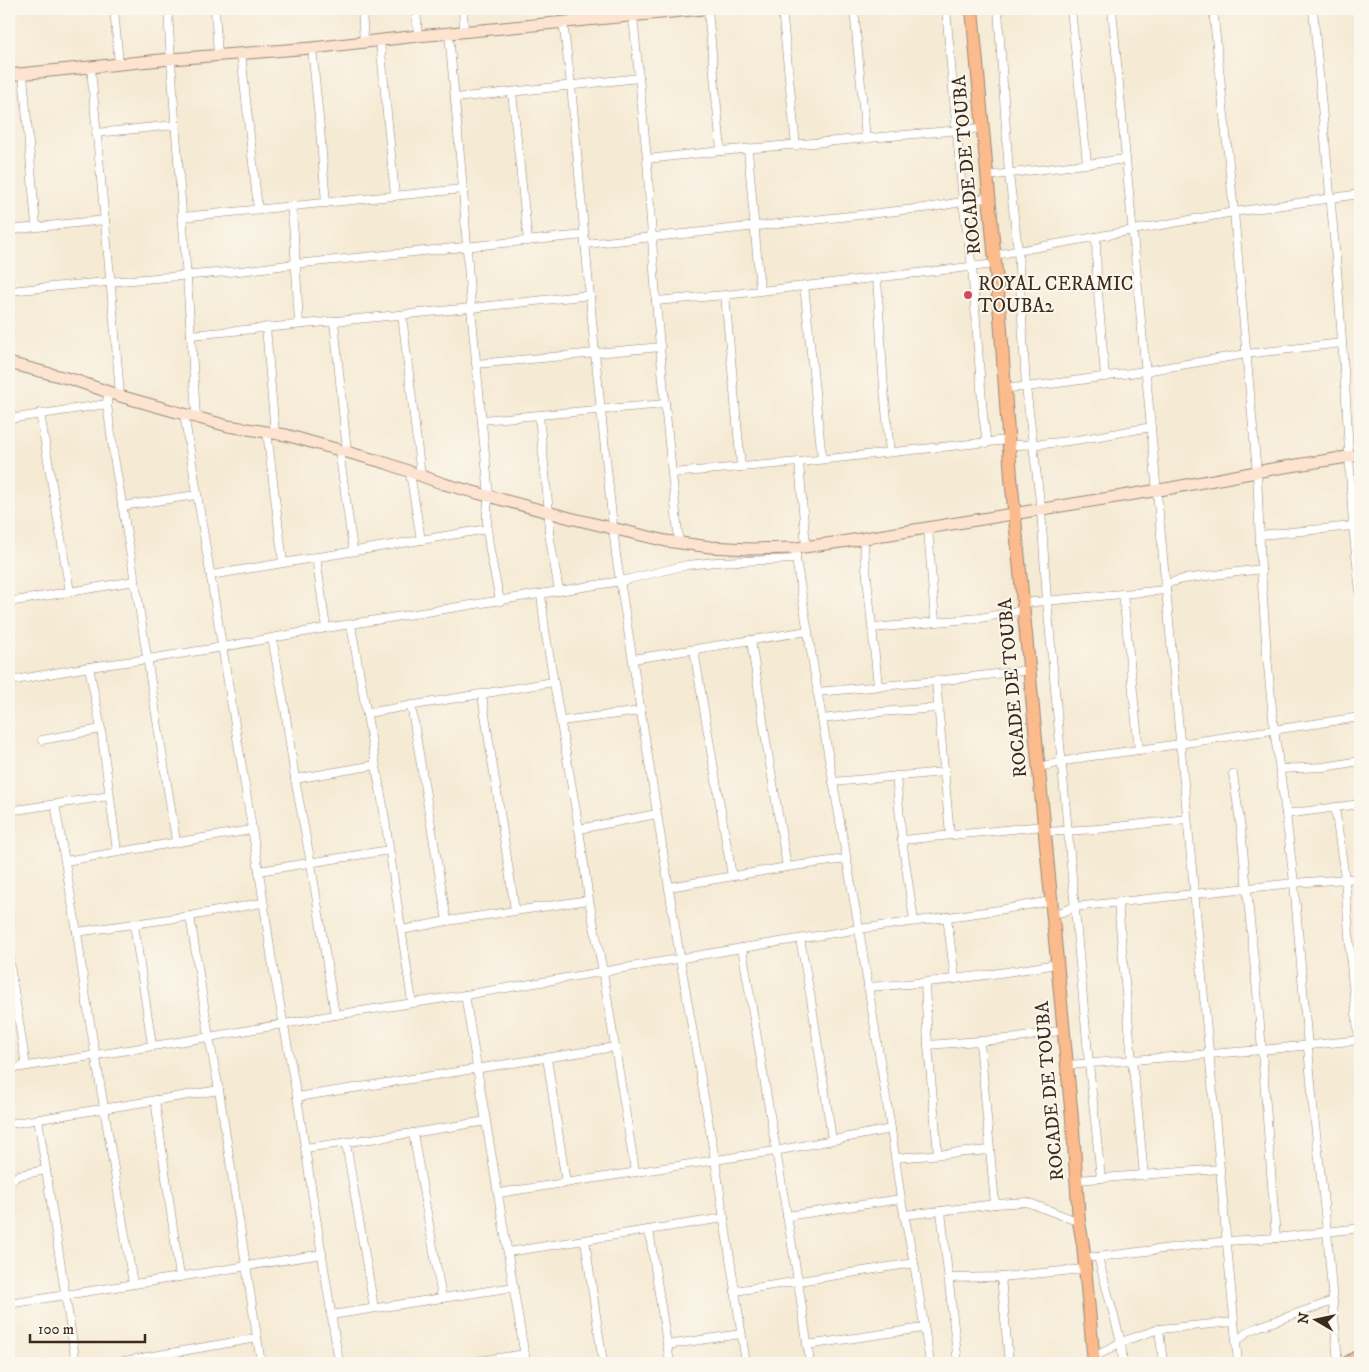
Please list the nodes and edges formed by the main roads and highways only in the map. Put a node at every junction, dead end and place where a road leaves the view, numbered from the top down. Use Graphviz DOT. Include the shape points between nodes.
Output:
graph roads {
  1 [pos="704,9"];
  2 [pos="972,9"];
  3 [pos="676,10"];
  4 [pos="617,13"];
  5 [pos="9,75"];
  6 [pos="9,362"];
  7 [pos="1355,456"];
  8 [pos="1015,514"];
  9 [pos="1360,1354"];
  10 [pos="1093,1360"];
  11 [pos="1347,1363"];
  1 -- 3 [label="main road"];
  2 -- 8 [label="main road, ROCADE DE TOUBA"];
  3 -- 4 [label="main road" via="633,16"];
  4 -- 5 [label="main road" via="563,22 364,43"];
  6 -- 8 [label="main road" via="228,426 286,435 386,463 444,484 679,543 729,549 799,551"];
  7 -- 8 [label="main road"];
  8 -- 10 [label="main road, ROCADE DE TOUBA"];
  9 -- 11 [label="main road"];
}
